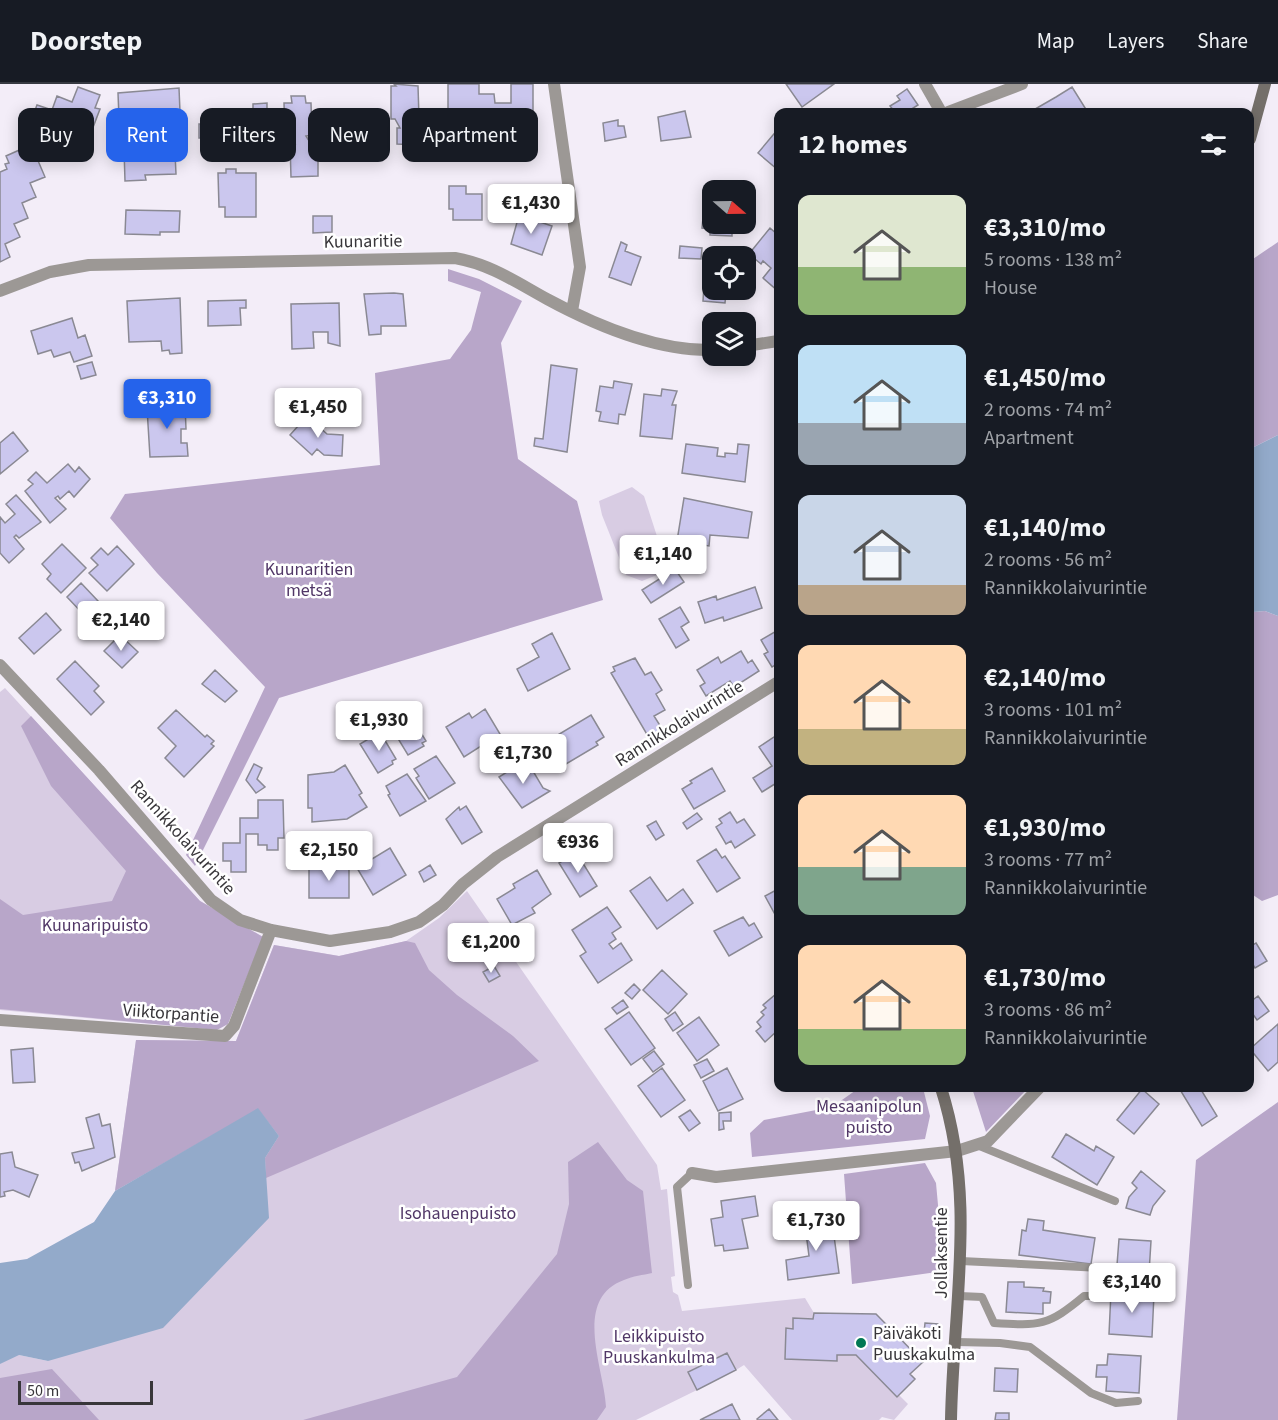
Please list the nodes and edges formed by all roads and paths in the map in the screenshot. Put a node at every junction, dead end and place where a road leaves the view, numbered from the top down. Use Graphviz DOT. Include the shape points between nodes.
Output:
graph roads {
  1 [pos="554,84"];
  2 [pos="925,84"];
  3 [pos="1022,84"];
  4 [pos="1265,84"];
  5 [pos="939,108"];
  6 [pos="959,108"];
  7 [pos="1254,125"];
  8 [pos="0,291"];
  9 [pos="572,311"];
  10 [pos="774,342"];
  11 [pos="756,344"];
  12 [pos="702,349"];
  13 [pos="0,665"];
  14 [pos="774,684"];
  15 [pos="271,930"];
  16 [pos="0,1020"];
  17 [pos="942,1092"];
  18 [pos="1035,1092"];
  19 [pos="977,1144"];
  20 [pos="957,1150"];
  21 [pos="692,1173"];
  22 [pos="1115,1201"];
  23 [pos="961,1261"];
  24 [pos="1101,1268"];
  25 [pos="688,1285"];
  26 [pos="960,1296"];
  27 [pos="1097,1296"];
  28 [pos="957,1342"];
  29 [pos="1138,1401"];
  30 [pos="951,1420"];
  1 -- 9 [label="street" via="579,267"];
  2 -- 5 [label="street"];
  3 -- 6 [label="street"];
  4 -- 7 [label="main road"];
  8 -- 9 [label="street, Kuunaritie" via="50,272 89,265 455,258 480,262"];
  9 -- 12 [label="street, Kuunaritie" via="622,332 671,346"];
  10 -- 11 [label="street"];
  13 -- 15 [label="street, Rannikkolaivurintie" via="99,770 210,900 240,920"];
  14 -- 15 [label="street, Rannikkolaivurintie" via="497,857 418,922 380,934 330,941"];
  15 -- 16 [label="street, Viiktorpantie" via="234,1026 225,1036"];
  17 -- 20 [label="main road, Jollaksentie"];
  18 -- 19 [label="street" via="988,1141"];
  19 -- 20 [label="street"];
  19 -- 22 [label="lane"];
  20 -- 21 [label="street" via="716,1177"];
  20 -- 23 [label="main road, Jollaksentie"];
  21 -- 25 [label="lane" via="677,1187"];
  23 -- 24 [label="lane"];
  23 -- 26 [label="main road, Jollaksentie"];
  26 -- 27 [label="lane" via="982,1297 994,1323 1033,1326 1059,1316 1084,1296"];
  26 -- 28 [label="main road, Jollaksentie"];
  28 -- 29 [label="lane" via="1030,1347 1091,1393 1116,1402"];
  28 -- 30 [label="main road, Jollaksentie"];
}
